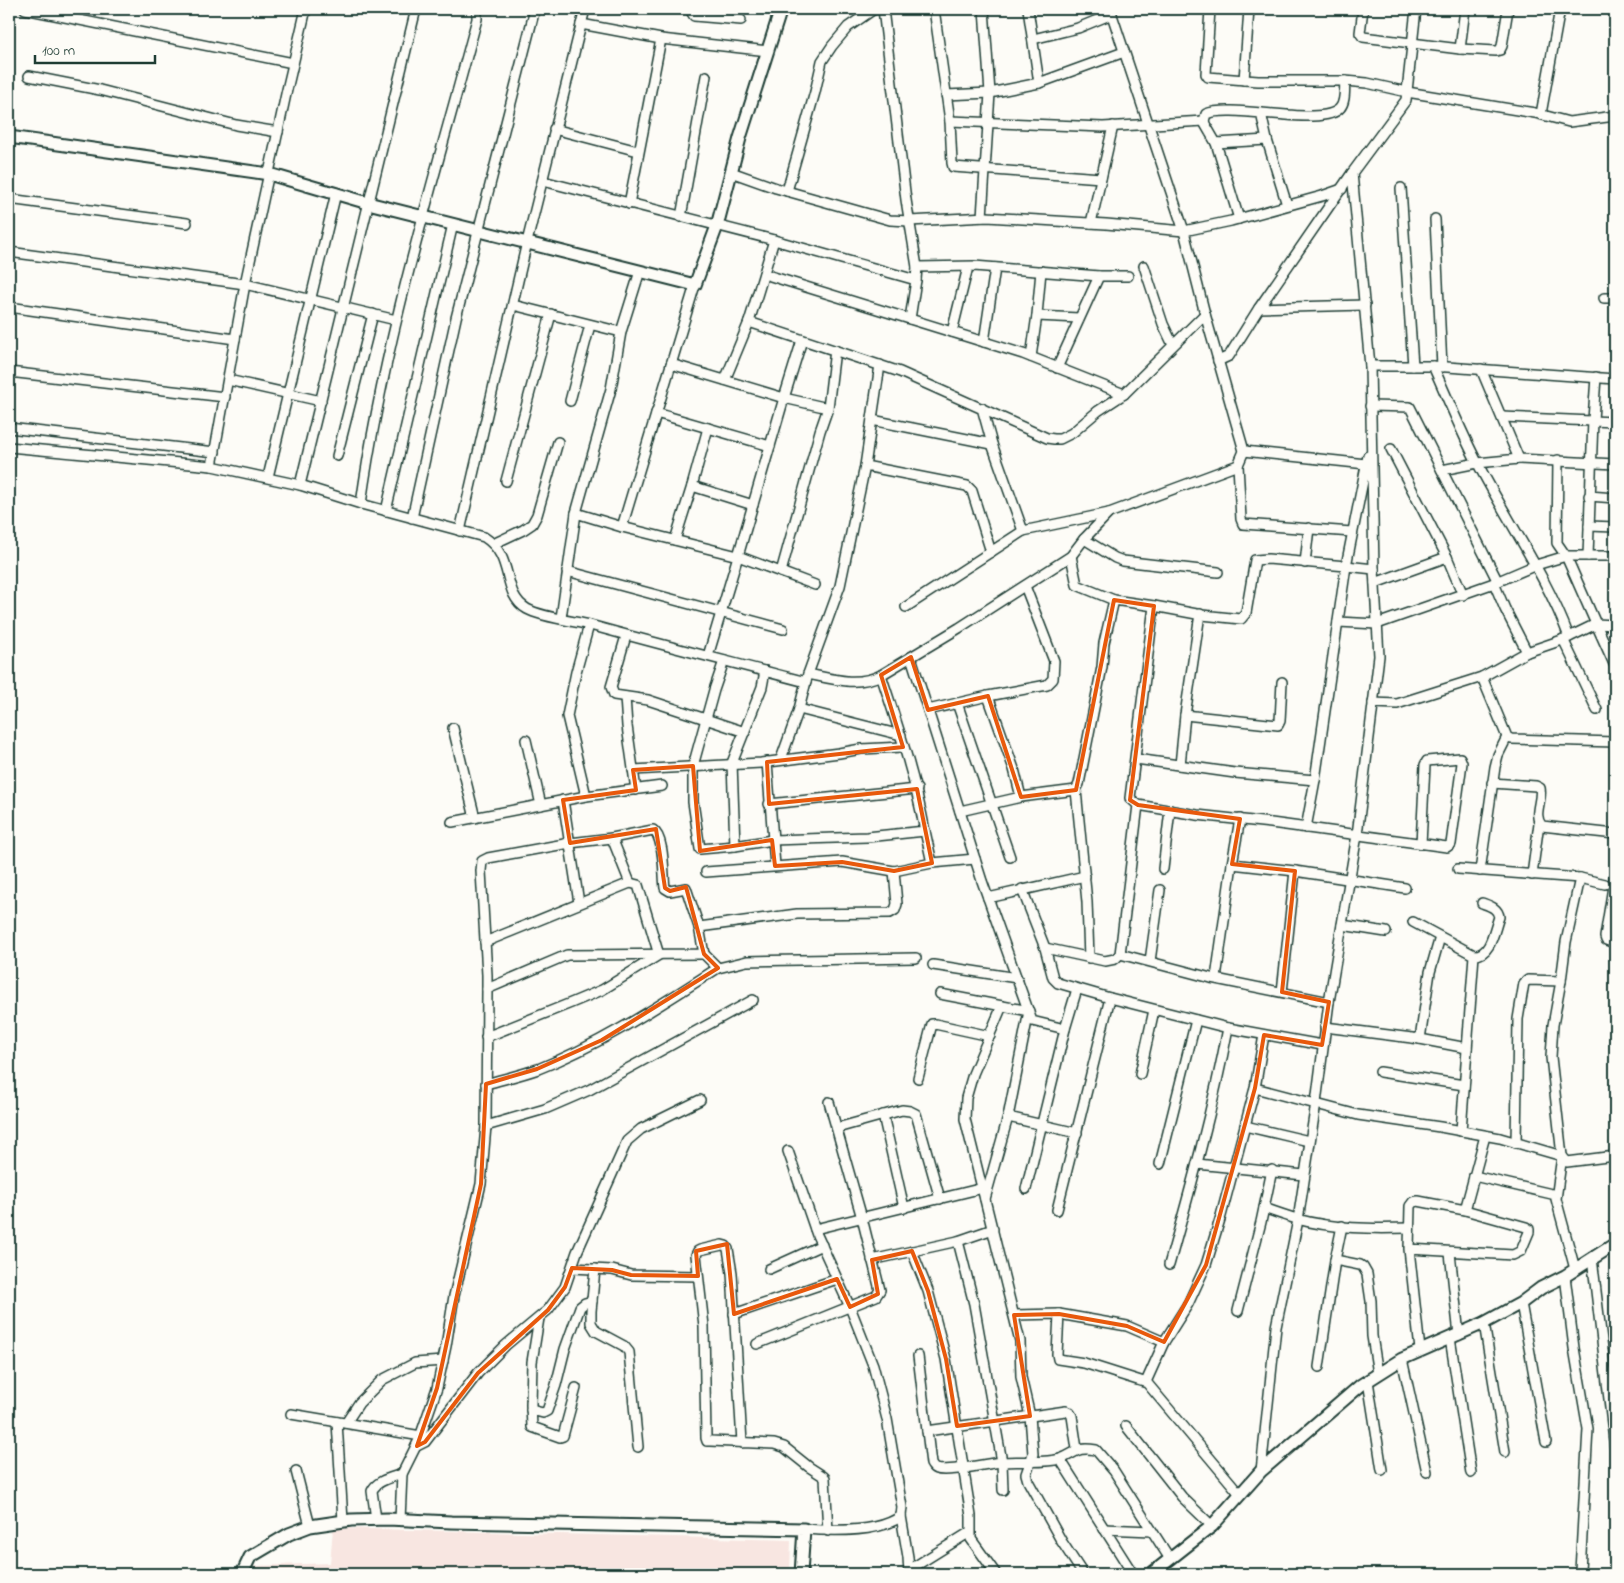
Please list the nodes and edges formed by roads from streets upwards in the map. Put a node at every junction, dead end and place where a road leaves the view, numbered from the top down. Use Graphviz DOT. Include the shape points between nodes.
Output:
graph roads {
  1 [pos="25,9"];
  2 [pos="306,9"];
  3 [pos="416,9"];
  4 [pos="477,9"];
  5 [pos="535,9"];
  6 [pos="585,9"];
  7 [pos="692,9"];
  8 [pos="781,9"];
  9 [pos="874,9"];
  10 [pos="883,9"];
  11 [pos="934,9"];
  12 [pos="984,9"];
  13 [pos="1028,9"];
  14 [pos="1210,9"];
  15 [pos="1249,9"];
  16 [pos="1363,9"];
  17 [pos="1416,9"];
  18 [pos="1465,9"];
  19 [pos="1508,9"];
  20 [pos="1560,9"];
  21 [pos="1111,11"];
  22 [pos="741,20"];
  23 [pos="581,24"];
  24 [pos="661,39"];
  25 [pos="1033,39"];
  26 [pos="1412,43"];
  27 [pos="1460,49"];
  28 [pos="768,51"];
  29 [pos="1124,52"];
  30 [pos="293,63"];
  31 [pos="29,76"];
  32 [pos="706,76"];
  33 [pos="1244,80"];
  34 [pos="1345,81"];
  35 [pos="1039,83"];
  36 [pos="1407,92"];
  37 [pos="990,93"];
  38 [pos="946,96"];
  39 [pos="1262,113"];
  40 [pos="1541,114"];
  41 [pos="1615,116"];
  42 [pos="950,121"];
  43 [pos="1204,121"];
  44 [pos="989,123"];
  45 [pos="1147,124"];
  46 [pos="1113,126"];
  47 [pos="554,129"];
  48 [pos="278,132"];
  49 [pos="9,137"];
  50 [pos="1268,140"];
  51 [pos="1216,143"];
  52 [pos="638,150"];
  53 [pos="985,170"];
  54 [pos="731,172"];
  55 [pos="1352,173"];
  56 [pos="269,174"];
  57 [pos="1101,178"];
  58 [pos="542,181"];
  59 [pos="1342,188"];
  60 [pos="1401,188"];
  61 [pos="787,191"];
  62 [pos="336,193"];
  63 [pos="9,199"];
  64 [pos="368,203"];
  65 [pos="629,204"];
  66 [pos="1288,205"];
  67 [pos="423,216"];
  68 [pos="681,217"];
  69 [pos="982,217"];
  70 [pos="1239,218"];
  71 [pos="1435,219"];
  72 [pos="909,221"];
  73 [pos="187,223"];
  74 [pos="1091,223"];
  75 [pos="453,224"];
  76 [pos="717,226"];
  77 [pos="477,231"];
  78 [pos="1184,231"];
  79 [pos="774,240"];
  80 [pos="527,242"];
  81 [pos="9,252"];
  82 [pos="968,266"];
  83 [pos="1144,266"];
  84 [pos="918,267"];
  85 [pos="995,268"];
  86 [pos="640,271"];
  87 [pos="1041,271"];
  88 [pos="764,274"];
  89 [pos="1099,276"];
  90 [pos="1128,276"];
  91 [pos="916,280"];
  92 [pos="245,284"];
  93 [pos="695,285"];
  94 [pos="1604,298"];
  95 [pos="1615,298"];
  96 [pos="310,300"];
  97 [pos="513,305"];
  98 [pos="1365,305"];
  99 [pos="9,307"];
  100 [pos="344,307"];
  101 [pos="1259,308"];
  102 [pos="373,314"];
  103 [pos="551,314"];
  104 [pos="1205,314"];
  105 [pos="1037,316"];
  106 [pos="1079,318"];
  107 [pos="396,320"];
  108 [pos="910,320"];
  109 [pos="749,322"];
  110 [pos="590,324"];
  111 [pos="621,332"];
  112 [pos="952,332"];
  113 [pos="235,339"];
  114 [pos="802,340"];
  115 [pos="984,342"];
  116 [pos="1172,345"];
  117 [pos="835,350"];
  118 [pos="1031,357"];
  119 [pos="1218,361"];
  120 [pos="671,364"];
  121 [pos="880,365"];
  122 [pos="1370,366"];
  123 [pos="1413,366"];
  124 [pos="1437,366"];
  125 [pos="1057,368"];
  126 [pos="1482,369"];
  127 [pos="9,372"];
  128 [pos="1596,377"];
  129 [pos="1615,379"];
  130 [pos="228,380"];
  131 [pos="725,380"];
  132 [pos="288,393"];
  133 [pos="1124,394"];
  134 [pos="224,397"];
  135 [pos="784,398"];
  136 [pos="321,401"];
  137 [pos="570,401"];
  138 [pos="1370,406"];
  139 [pos="828,408"];
  140 [pos="982,408"];
  141 [pos="656,413"];
  142 [pos="1502,417"];
  143 [pos="872,420"];
  144 [pos="1593,420"];
  145 [pos="1615,422"];
  146 [pos="9,428"];
  147 [pos="708,428"];
  148 [pos="78,436"];
  149 [pos="1371,438"];
  150 [pos="558,442"];
  151 [pos="992,444"];
  152 [pos="770,446"];
  153 [pos="9,447"];
  154 [pos="1392,449"];
  155 [pos="215,452"];
  156 [pos="1244,452"];
  157 [pos="76,453"];
  158 [pos="338,456"];
  159 [pos="1519,459"];
  160 [pos="1558,460"];
  161 [pos="1477,463"];
  162 [pos="1591,463"];
  163 [pos="1366,464"];
  164 [pos="1615,464"];
  165 [pos="1238,465"];
  166 [pos="212,466"];
  167 [pos="865,466"];
  168 [pos="1442,470"];
  169 [pos="268,477"];
  170 [pos="506,481"];
  171 [pos="300,485"];
  172 [pos="692,486"];
  173 [pos="1589,496"];
  174 [pos="1615,498"];
  175 [pos="361,504"];
  176 [pos="753,505"];
  177 [pos="386,511"];
  178 [pos="576,513"];
  179 [pos="1109,513"];
  180 [pos="412,518"];
  181 [pos="1589,526"];
  182 [pos="622,527"];
  183 [pos="1615,527"];
  184 [pos="1309,528"];
  185 [pos="460,531"];
  186 [pos="1023,531"];
  187 [pos="1352,532"];
  188 [pos="1084,539"];
  189 [pos="675,540"];
  190 [pos="493,544"];
  191 [pos="991,552"];
  192 [pos="738,556"];
  193 [pos="1071,556"];
  194 [pos="1566,556"];
  195 [pos="1588,556"];
  196 [pos="1615,556"];
  197 [pos="1447,557"];
  198 [pos="1305,563"];
  199 [pos="1536,565"];
  200 [pos="1346,566"];
  201 [pos="1374,569"];
  202 [pos="567,571"];
  203 [pos="781,572"];
  204 [pos="1218,572"];
  205 [pos="1375,583"];
  206 [pos="1496,583"];
  207 [pos="815,585"];
  208 [pos="1024,586"];
  209 [pos="1463,595"];
  210 [pos="1114,600"];
  211 [pos="1154,606"];
  212 [pos="906,607"];
  213 [pos="720,613"];
  214 [pos="1200,614"];
  215 [pos="561,618"];
  216 [pos="1338,622"];
  217 [pos="1377,624"];
  218 [pos="1596,624"];
  219 [pos="589,625"];
  220 [pos="1615,625"];
  221 [pos="783,629"];
  222 [pos="626,636"];
  223 [pos="1566,638"];
  224 [pos="1527,652"];
  225 [pos="708,656"];
  226 [pos="910,657"];
  227 [pos="724,661"];
  228 [pos="1615,666"];
  229 [pos="765,671"];
  230 [pos="881,674"];
  231 [pos="1482,677"];
  232 [pos="807,678"];
  233 [pos="1282,682"];
  234 [pos="625,696"];
  235 [pos="988,696"];
  236 [pos="958,703"];
  237 [pos="1373,703"];
  238 [pos="799,709"];
  239 [pos="928,710"];
  240 [pos="1597,710"];
  241 [pos="1185,716"];
  242 [pos="707,719"];
  243 [pos="453,728"];
  244 [pos="745,732"];
  245 [pos="901,735"];
  246 [pos="1507,737"];
  247 [pos="526,740"];
  248 [pos="1615,742"];
  249 [pos="903,747"];
  250 [pos="781,759"];
  251 [pos="1136,759"];
  252 [pos="767,762"];
  253 [pos="732,763"];
  254 [pos="1180,765"];
  255 [pos="693,766"];
  256 [pos="633,770"];
  257 [pos="1315,780"];
  258 [pos="1492,783"];
  259 [pos="662,786"];
  260 [pos="916,789"];
  261 [pos="636,790"];
  262 [pos="1076,790"];
  263 [pos="586,796"];
  264 [pos="1021,796"];
  265 [pos="563,800"];
  266 [pos="993,803"];
  267 [pos="769,804"];
  268 [pos="541,805"];
  269 [pos="1138,805"];
  270 [pos="1170,810"];
  271 [pos="960,811"];
  272 [pos="475,818"];
  273 [pos="1240,820"];
  274 [pos="452,822"];
  275 [pos="1539,823"];
  276 [pos="1306,828"];
  277 [pos="926,831"];
  278 [pos="1615,834"];
  279 [pos="1357,835"];
  280 [pos="612,838"];
  281 [pos="772,840"];
  282 [pos="570,843"];
  283 [pos="1421,844"];
  284 [pos="735,846"];
  285 [pos="1010,857"];
  286 [pos="975,859"];
  287 [pos="932,863"];
  288 [pos="1232,864"];
  289 [pos="775,866"];
  290 [pos="1163,869"];
  291 [pos="1458,869"];
  292 [pos="894,871"];
  293 [pos="1295,871"];
  294 [pos="1480,871"];
  295 [pos="706,872"];
  296 [pos="1615,874"];
  297 [pos="1532,875"];
  298 [pos="1085,876"];
  299 [pos="1580,878"];
  300 [pos="1350,879"];
  301 [pos="630,883"];
  302 [pos="1606,884"];
  303 [pos="1405,888"];
  304 [pos="1022,889"];
  305 [pos="1160,890"];
  306 [pos="988,898"];
  307 [pos="579,903"];
  308 [pos="1482,903"];
  309 [pos="1413,922"];
  310 [pos="1342,925"];
  311 [pos="699,927"];
  312 [pos="1386,932"];
  313 [pos="1440,937"];
  314 [pos="485,942"];
  315 [pos="1615,943"];
  316 [pos="1045,948"];
  317 [pos="704,954"];
  318 [pos="1120,954"];
  319 [pos="659,955"];
  320 [pos="1474,955"];
  321 [pos="916,958"];
  322 [pos="1090,958"];
  323 [pos="1150,961"];
  324 [pos="933,965"];
  325 [pos="718,968"];
  326 [pos="1017,978"];
  327 [pos="1216,978"];
  328 [pos="1561,981"];
  329 [pos="487,989"];
  330 [pos="1077,989"];
  331 [pos="1282,992"];
  332 [pos="940,994"];
  333 [pos="1110,998"];
  334 [pos="753,1000"];
  335 [pos="1329,1002"];
  336 [pos="1002,1006"];
  337 [pos="1154,1010"];
  338 [pos="1029,1011"];
  339 [pos="1196,1020"];
  340 [pos="1325,1027"];
  341 [pos="1228,1028"];
  342 [pos="1065,1029"];
  343 [pos="1264,1034"];
  344 [pos="990,1036"];
  345 [pos="486,1037"];
  346 [pos="1420,1039"];
  347 [pos="1322,1045"];
  348 [pos="1467,1048"];
  349 [pos="1380,1072"];
  350 [pos="1140,1074"];
  351 [pos="918,1078"];
  352 [pos="486,1084"];
  353 [pos="1464,1085"];
  354 [pos="1255,1088"];
  355 [pos="700,1100"];
  356 [pos="829,1102"];
  357 [pos="1316,1103"];
  358 [pos="883,1115"];
  359 [pos="1008,1117"];
  360 [pos="1042,1125"];
  361 [pos="486,1126"];
  362 [pos="1246,1126"];
  363 [pos="837,1128"];
  364 [pos="1461,1131"];
  365 [pos="1077,1133"];
  366 [pos="1485,1136"];
  367 [pos="1309,1141"];
  368 [pos="1516,1143"];
  369 [pos="788,1151"];
  370 [pos="1562,1156"];
  371 [pos="1615,1156"];
  372 [pos="1160,1164"];
  373 [pos="1197,1164"];
  374 [pos="1234,1168"];
  375 [pos="1272,1170"];
  376 [pos="1304,1174"];
  377 [pos="1474,1176"];
  378 [pos="982,1188"];
  379 [pos="1026,1189"];
  380 [pos="1556,1195"];
  381 [pos="940,1199"];
  382 [pos="985,1199"];
  383 [pos="904,1208"];
  384 [pos="1264,1208"];
  385 [pos="1057,1210"];
  386 [pos="1465,1210"];
  387 [pos="862,1218"];
  388 [pos="1298,1220"];
  389 [pos="1342,1226"];
  390 [pos="1409,1228"];
  391 [pos="815,1229"];
  392 [pos="993,1229"];
  393 [pos="958,1241"];
  394 [pos="1615,1244"];
  395 [pos="822,1246"];
  396 [pos="1409,1249"];
  397 [pos="912,1251"];
  398 [pos="1450,1253"];
  399 [pos="1592,1258"];
  400 [pos="872,1260"];
  401 [pos="1335,1260"];
  402 [pos="1169,1265"];
  403 [pos="572,1268"];
  404 [pos="595,1269"];
  405 [pos="769,1269"];
  406 [pos="1570,1272"];
  407 [pos="698,1276"];
  408 [pos="837,1279"];
  409 [pos="592,1301"];
  410 [pos="1521,1303"];
  411 [pos="850,1307"];
  412 [pos="1238,1311"];
  413 [pos="734,1314"];
  414 [pos="1059,1314"];
  415 [pos="1014,1315"];
  416 [pos="539,1318"];
  417 [pos="1484,1323"];
  418 [pos="1454,1336"];
  419 [pos="1164,1342"];
  420 [pos="756,1344"];
  421 [pos="1420,1350"];
  422 [pos="918,1356"];
  423 [pos="1402,1359"];
  424 [pos="443,1361"];
  425 [pos="1318,1368"];
  426 [pos="1378,1374"];
  427 [pos="1368,1381"];
  428 [pos="1146,1382"];
  429 [pos="576,1388"];
  430 [pos="531,1410"];
  431 [pos="291,1414"];
  432 [pos="1030,1416"];
  433 [pos="995,1421"];
  434 [pos="341,1422"];
  435 [pos="957,1426"];
  436 [pos="1126,1426"];
  437 [pos="927,1430"];
  438 [pos="421,1436"];
  439 [pos="1546,1442"];
  440 [pos="742,1443"];
  441 [pos="417,1446"];
  442 [pos="638,1447"];
  443 [pos="1077,1449"];
  444 [pos="1615,1449"];
  445 [pos="1505,1452"];
  446 [pos="1060,1459"];
  447 [pos="1002,1462"];
  448 [pos="1031,1462"];
  449 [pos="964,1468"];
  450 [pos="1382,1470"];
  451 [pos="296,1471"];
  452 [pos="1261,1471"];
  453 [pos="1426,1472"];
  454 [pos="1471,1473"];
  455 [pos="402,1474"];
  456 [pos="1003,1490"];
  457 [pos="1240,1494"];
  458 [pos="901,1516"];
  459 [pos="376,1520"];
  460 [pos="400,1520"];
  461 [pos="342,1521"];
  462 [pos="310,1526"];
  463 [pos="1212,1526"];
  464 [pos="804,1529"];
  465 [pos="1104,1529"];
  466 [pos="828,1530"];
  467 [pos="1152,1531"];
  468 [pos="970,1532"];
  469 [pos="1170,1559"];
  470 [pos="1580,1571"];
  471 [pos="909,1572"];
  472 [pos="242,1574"];
  473 [pos="801,1574"];
  474 [pos="996,1574"];
  475 [pos="1083,1574"];
  476 [pos="1133,1574"];
  477 [pos="1151,1574"];
  1 -- 30 [label="street"];
  2 -- 30 [label="street"];
  3 -- 64 [label="street"];
  4 -- 67 [label="street"];
  5 -- 77 [label="street"];
  6 -- 23 [label="street"];
  7 -- 22 [label="street" via="694,16"];
  8 -- 28 [label="street"];
  9 -- 61 [label="street" via="848,27 822,61"];
  10 -- 72 [label="street"];
  11 -- 38 [label="street"];
  12 -- 37 [label="street"];
  13 -- 25 [label="street"];
  14 -- 33 [label="street" via="1206,76"];
  15 -- 33 [label="street"];
  16 -- 26 [label="street" via="1360,35"];
  17 -- 26 [label="street"];
  18 -- 27 [label="street"];
  19 -- 27 [label="street" via="1500,50"];
  20 -- 40 [label="street"];
  21 -- 25 [label="street" via="1078,28"];
  21 -- 29 [label="street"];
  23 -- 24 [label="street"];
  23 -- 47 [label="street"];
  24 -- 28 [label="street"];
  24 -- 52 [label="street"];
  25 -- 35 [label="street"];
  26 -- 27 [label="street"];
  26 -- 36 [label="street"];
  28 -- 54 [label="street"];
  29 -- 35 [label="street"];
  29 -- 45 [label="street"];
  30 -- 48 [label="street"];
  31 -- 48 [label="street"];
  32 -- 68 [label="street"];
  33 -- 34 [label="street"];
  34 -- 36 [label="street"];
  34 -- 39 [label="street" via="1343,103 1334,113 1289,116"];
  35 -- 37 [label="street"];
  36 -- 40 [label="street"];
  36 -- 55 [label="street" via="1406,100"];
  37 -- 38 [label="street"];
  37 -- 44 [label="street"];
  38 -- 42 [label="street"];
  39 -- 43 [label="street" via="1220,110 1206,114"];
  39 -- 50 [label="street"];
  40 -- 41 [label="street" via="1569,122"];
  42 -- 44 [label="street"];
  42 -- 53 [label="street" via="953,167"];
  43 -- 45 [label="street"];
  43 -- 51 [label="street"];
  44 -- 46 [label="street"];
  44 -- 53 [label="street"];
  45 -- 46 [label="street"];
  45 -- 78 [label="street"];
  46 -- 57 [label="street"];
  47 -- 52 [label="street"];
  47 -- 58 [label="street"];
  48 -- 56 [label="street"];
  49 -- 56 [label="street"];
  50 -- 51 [label="street"];
  50 -- 66 [label="street"];
  51 -- 70 [label="street"];
  52 -- 65 [label="street"];
  53 -- 57 [label="street"];
  53 -- 69 [label="street"];
  54 -- 61 [label="street"];
  54 -- 76 [label="street"];
  55 -- 59 [label="street"];
  55 -- 98 [label="street"];
  56 -- 62 [label="street"];
  56 -- 92 [label="street"];
  57 -- 74 [label="street"];
  58 -- 65 [label="street"];
  58 -- 80 [label="street"];
  59 -- 66 [label="street"];
  59 -- 101 [label="street"];
  60 -- 123 [label="street"];
  61 -- 72 [label="street" via="890,220"];
  62 -- 64 [label="street"];
  62 -- 96 [label="street"];
  63 -- 73 [label="street"];
  64 -- 67 [label="street"];
  64 -- 100 [label="street"];
  65 -- 68 [label="street"];
  66 -- 70 [label="street"];
  67 -- 75 [label="street"];
  67 -- 107 [label="street"];
  68 -- 76 [label="street"];
  69 -- 72 [label="street"];
  69 -- 74 [label="street"];
  70 -- 78 [label="street"];
  71 -- 124 [label="street"];
  72 -- 84 [label="street"];
  74 -- 78 [label="street"];
  75 -- 77 [label="street"];
  75 -- 177 [label="street"];
  76 -- 79 [label="street"];
  76 -- 93 [label="street"];
  77 -- 80 [label="street"];
  77 -- 180 [label="street"];
  78 -- 104 [label="street"];
  79 -- 88 [label="street"];
  79 -- 91 [label="street"];
  80 -- 86 [label="street"];
  80 -- 97 [label="street"];
  81 -- 92 [label="street"];
  82 -- 84 [label="street"];
  82 -- 85 [label="street"];
  82 -- 112 [label="street"];
  83 -- 116 [label="street"];
  84 -- 91 [label="street"];
  85 -- 87 [label="street"];
  85 -- 115 [label="street"];
  86 -- 93 [label="street"];
  86 -- 111 [label="street"];
  87 -- 89 [label="street"];
  87 -- 105 [label="street"];
  88 -- 108 [label="street"];
  88 -- 109 [label="street"];
  89 -- 90 [label="street"];
  89 -- 106 [label="street"];
  91 -- 108 [label="street"];
  92 -- 96 [label="street"];
  92 -- 113 [label="street"];
  93 -- 120 [label="street"];
  94 -- 95 [label="street"];
  96 -- 100 [label="street"];
  96 -- 132 [label="street"];
  97 -- 103 [label="street"];
  97 -- 185 [label="street"];
  98 -- 101 [label="street"];
  98 -- 122 [label="street"];
  99 -- 113 [label="street"];
  100 -- 102 [label="street"];
  100 -- 136 [label="street"];
  101 -- 119 [label="street" via="1229,356"];
  102 -- 107 [label="street"];
  102 -- 158 [label="street"];
  103 -- 110 [label="street"];
  103 -- 170 [label="street"];
  104 -- 116 [label="street"];
  104 -- 119 [label="street"];
  105 -- 106 [label="street"];
  105 -- 118 [label="street"];
  106 -- 125 [label="street"];
  107 -- 175 [label="street" via="369,444"];
  108 -- 112 [label="street"];
  109 -- 114 [label="street"];
  109 -- 131 [label="street"];
  110 -- 111 [label="street"];
  110 -- 137 [label="street"];
  111 -- 178 [label="street" via="611,389"];
  112 -- 115 [label="street"];
  113 -- 130 [label="street"];
  114 -- 117 [label="street"];
  114 -- 135 [label="street"];
  115 -- 118 [label="street"];
  116 -- 133 [label="street"];
  117 -- 121 [label="street"];
  117 -- 139 [label="street"];
  118 -- 125 [label="street"];
  119 -- 156 [label="street"];
  120 -- 131 [label="street"];
  120 -- 141 [label="street"];
  121 -- 140 [label="street"];
  121 -- 143 [label="street"];
  122 -- 123 [label="street"];
  122 -- 138 [label="street"];
  123 -- 124 [label="street"];
  124 -- 126 [label="street"];
  124 -- 161 [label="street"];
  125 -- 133 [label="street"];
  126 -- 128 [label="street"];
  126 -- 142 [label="street"];
  127 -- 134 [label="street"];
  128 -- 129 [label="street"];
  128 -- 144 [label="street"];
  130 -- 132 [label="street"];
  130 -- 134 [label="street"];
  131 -- 135 [label="street"];
  132 -- 136 [label="street"];
  132 -- 169 [label="street"];
  133 -- 140 [label="street" via="1060,439 1047,438"];
  134 -- 155 [label="street"];
  135 -- 139 [label="street"];
  135 -- 152 [label="street"];
  136 -- 171 [label="street"];
  138 -- 149 [label="street"];
  138 -- 168 [label="street" via="1410,406"];
  139 -- 203 [label="street"];
  140 -- 151 [label="street"];
  141 -- 147 [label="street"];
  141 -- 182 [label="street"];
  142 -- 144 [label="street"];
  142 -- 159 [label="street"];
  143 -- 151 [label="street"];
  143 -- 167 [label="street"];
  144 -- 145 [label="street"];
  144 -- 162 [label="street"];
  146 -- 148 [label="street"];
  147 -- 152 [label="street"];
  147 -- 172 [label="street"];
  148 -- 155 [label="street"];
  148 -- 157 [label="street"];
  149 -- 163 [label="street"];
  149 -- 201 [label="street"];
  150 -- 190 [label="street" via="532,524"];
  151 -- 186 [label="street"];
  152 -- 176 [label="street"];
  153 -- 157 [label="street"];
  154 -- 197 [label="street"];
  155 -- 166 [label="street"];
  156 -- 163 [label="street"];
  156 -- 165 [label="street"];
  157 -- 166 [label="street"];
  159 -- 160 [label="street"];
  159 -- 161 [label="street"];
  160 -- 162 [label="street"];
  160 -- 194 [label="street" via="1557,542"];
  161 -- 168 [label="street"];
  161 -- 199 [label="street"];
  162 -- 164 [label="street"];
  162 -- 173 [label="street"];
  163 -- 187 [label="street"];
  165 -- 179 [label="street"];
  165 -- 184 [label="street" via="1243,524"];
  166 -- 169 [label="street"];
  167 -- 191 [label="street" via="967,486 972,491"];
  167 -- 232 [label="street" via="840,586"];
  168 -- 206 [label="street"];
  169 -- 171 [label="street"];
  171 -- 175 [label="street"];
  172 -- 176 [label="street"];
  172 -- 189 [label="street"];
  173 -- 174 [label="street"];
  173 -- 181 [label="street"];
  175 -- 177 [label="street"];
  176 -- 192 [label="street"];
  177 -- 180 [label="street"];
  178 -- 182 [label="street"];
  178 -- 202 [label="street"];
  179 -- 186 [label="street"];
  179 -- 188 [label="street"];
  180 -- 185 [label="street"];
  181 -- 183 [label="street"];
  181 -- 195 [label="street"];
  182 -- 189 [label="street"];
  184 -- 187 [label="street"];
  184 -- 198 [label="street"];
  185 -- 190 [label="street"];
  186 -- 191 [label="street"];
  187 -- 200 [label="street"];
  188 -- 193 [label="street"];
  188 -- 204 [label="street" via="1123,561"];
  189 -- 192 [label="street"];
  190 -- 215 [label="street" via="502,556 518,602 538,614"];
  191 -- 212 [label="street"];
  192 -- 203 [label="street"];
  192 -- 213 [label="street"];
  193 -- 208 [label="street"];
  193 -- 210 [label="street" via="1077,585"];
  194 -- 195 [label="street"];
  194 -- 199 [label="street"];
  194 -- 218 [label="street"];
  195 -- 196 [label="street"];
  197 -- 205 [label="street"];
  197 -- 209 [label="street"];
  198 -- 200 [label="street"];
  198 -- 214 [label="street" via="1255,560 1243,618"];
  199 -- 206 [label="street"];
  199 -- 223 [label="street" via="1554,601"];
  200 -- 201 [label="street"];
  200 -- 216 [label="street"];
  201 -- 205 [label="street"];
  202 -- 213 [label="street"];
  202 -- 215 [label="street"];
  203 -- 207 [label="street"];
  205 -- 217 [label="street"];
  206 -- 209 [label="street"];
  206 -- 224 [label="street"];
  208 -- 226 [label="street"];
  208 -- 235 [label="street" via="1054,661 1053,679 1047,685"];
  209 -- 217 [label="street"];
  210 -- 211 [label="street"];
  210 -- 262 [label="street"];
  211 -- 214 [label="street"];
  211 -- 251 [label="street"];
  213 -- 221 [label="street"];
  213 -- 225 [label="street"];
  214 -- 241 [label="street"];
  215 -- 219 [label="street"];
  216 -- 217 [label="street"];
  216 -- 257 [label="street"];
  217 -- 237 [label="street" via="1379,656"];
  218 -- 220 [label="street"];
  218 -- 223 [label="street"];
  218 -- 228 [label="street"];
  219 -- 222 [label="street"];
  219 -- 263 [label="street" via="567,716"];
  222 -- 225 [label="street"];
  222 -- 234 [label="street" via="611,687 614,694"];
  223 -- 224 [label="street"];
  223 -- 240 [label="street"];
  224 -- 231 [label="street"];
  225 -- 227 [label="street"];
  226 -- 230 [label="street"];
  226 -- 239 [label="street"];
  227 -- 229 [label="street"];
  227 -- 242 [label="street"];
  229 -- 232 [label="street"];
  229 -- 244 [label="street"];
  230 -- 232 [label="street" via="872,679 851,682"];
  230 -- 245 [label="street"];
  231 -- 237 [label="street" via="1397,704"];
  231 -- 246 [label="street"];
  232 -- 238 [label="street"];
  233 -- 241 [label="street" via="1278,725"];
  234 -- 242 [label="street"];
  234 -- 256 [label="street"];
  235 -- 236 [label="street"];
  235 -- 264 [label="street"];
  236 -- 239 [label="street"];
  236 -- 266 [label="street"];
  237 -- 279 [label="street"];
  238 -- 245 [label="street"];
  238 -- 250 [label="street"];
  239 -- 271 [label="street"];
  241 -- 254 [label="street"];
  242 -- 244 [label="street"];
  242 -- 255 [label="street"];
  243 -- 272 [label="street"];
  244 -- 253 [label="street"];
  245 -- 249 [label="street"];
  246 -- 248 [label="street"];
  246 -- 258 [label="street" via="1498,755"];
  247 -- 268 [label="street"];
  249 -- 250 [label="street"];
  249 -- 260 [label="street"];
  250 -- 252 [label="street"];
  251 -- 254 [label="street"];
  251 -- 269 [label="street" via="1130,798"];
  252 -- 253 [label="street"];
  252 -- 267 [label="street"];
  253 -- 255 [label="street"];
  253 -- 284 [label="street"];
  254 -- 257 [label="street"];
  255 -- 256 [label="street"];
  255 -- 284 [label="street" via="693,802 700,849"];
  256 -- 261 [label="street"];
  257 -- 276 [label="street"];
  258 -- 275 [label="street" via="1540,788"];
  258 -- 294 [label="street"];
  259 -- 261 [label="street"];
  260 -- 267 [label="street"];
  260 -- 277 [label="street"];
  261 -- 263 [label="street"];
  262 -- 264 [label="street"];
  262 -- 298 [label="street"];
  263 -- 265 [label="street"];
  264 -- 266 [label="street"];
  265 -- 268 [label="street"];
  265 -- 282 [label="street"];
  266 -- 271 [label="street"];
  266 -- 285 [label="street"];
  267 -- 281 [label="street"];
  268 -- 272 [label="street"];
  269 -- 270 [label="street"];
  269 -- 318 [label="street"];
  270 -- 273 [label="street"];
  270 -- 290 [label="street"];
  271 -- 286 [label="street"];
  272 -- 274 [label="street"];
  273 -- 276 [label="street"];
  273 -- 288 [label="street"];
  275 -- 278 [label="street" via="1545,827"];
  275 -- 297 [label="street"];
  276 -- 279 [label="street"];
  277 -- 281 [label="street" via="867,837"];
  277 -- 287 [label="street"];
  279 -- 283 [label="street"];
  279 -- 300 [label="street"];
  280 -- 282 [label="street"];
  280 -- 301 [label="street"];
  280 -- 311 [label="street" via="656,831 661,842 664,888 670,891 686,888"];
  281 -- 284 [label="street"];
  281 -- 289 [label="street"];
  282 -- 307 [label="street"];
  282 -- 314 [label="street" via="482,861"];
  283 -- 283 [label="street" via="1447,847 1451,844 1462,763 1460,758 1432,759 1425,765"];
  286 -- 287 [label="street"];
  286 -- 306 [label="street"];
  287 -- 292 [label="street"];
  288 -- 293 [label="street"];
  288 -- 327 [label="street"];
  289 -- 292 [label="street" via="842,862"];
  289 -- 295 [label="street"];
  291 -- 294 [label="street"];
  292 -- 311 [label="street" via="897,904 890,913 798,914"];
  293 -- 300 [label="street"];
  293 -- 331 [label="street"];
  294 -- 297 [label="street"];
  296 -- 315 [label="street" via="1605,937"];
  297 -- 299 [label="street"];
  298 -- 304 [label="street"];
  298 -- 322 [label="street"];
  299 -- 302 [label="street"];
  299 -- 328 [label="street"];
  300 -- 303 [label="street"];
  300 -- 310 [label="street"];
  301 -- 307 [label="street"];
  301 -- 319 [label="street" via="638,885"];
  304 -- 306 [label="street"];
  304 -- 316 [label="street"];
  305 -- 323 [label="street"];
  306 -- 326 [label="street"];
  307 -- 314 [label="street"];
  308 -- 320 [label="street" via="1495,909 1499,917 1487,949 1481,955"];
  309 -- 313 [label="street"];
  310 -- 312 [label="street"];
  310 -- 335 [label="street"];
  311 -- 317 [label="street"];
  313 -- 320 [label="street"];
  313 -- 346 [label="street" via="1430,972"];
  314 -- 329 [label="street"];
  316 -- 322 [label="street"];
  316 -- 330 [label="street" via="1053,978"];
  317 -- 319 [label="street"];
  317 -- 325 [label="street"];
  318 -- 322 [label="street" via="1111,961"];
  318 -- 323 [label="street"];
  319 -- 329 [label="street" via="567,955"];
  319 -- 345 [label="street" via="602,990"];
  320 -- 348 [label="street"];
  321 -- 325 [label="street" via="747,961"];
  323 -- 327 [label="street"];
  324 -- 326 [label="street"];
  325 -- 352 [label="street" via="602,1040 537,1069"];
  326 -- 338 [label="street"];
  327 -- 331 [label="street"];
  328 -- 368 [label="street" via="1528,980 1524,983 1518,1019"];
  328 -- 370 [label="street" via="1551,1057"];
  329 -- 345 [label="street"];
  330 -- 333 [label="street"];
  330 -- 342 [label="street"];
  331 -- 335 [label="street"];
  332 -- 336 [label="street"];
  333 -- 337 [label="street"];
  333 -- 365 [label="street"];
  334 -- 361 [label="street" via="589,1090 544,1109"];
  335 -- 340 [label="street"];
  336 -- 338 [label="street"];
  336 -- 344 [label="street"];
  337 -- 339 [label="street"];
  337 -- 350 [label="street"];
  338 -- 342 [label="street" via="1032,1021"];
  338 -- 359 [label="street"];
  339 -- 341 [label="street"];
  339 -- 372 [label="street"];
  340 -- 346 [label="street"];
  340 -- 347 [label="street"];
  341 -- 343 [label="street"];
  341 -- 373 [label="street"];
  342 -- 360 [label="street"];
  343 -- 347 [label="street"];
  343 -- 354 [label="street"];
  344 -- 351 [label="street" via="932,1024"];
  344 -- 378 [label="street" via="966,1098 965,1119"];
  345 -- 352 [label="street"];
  346 -- 348 [label="street"];
  347 -- 357 [label="street"];
  348 -- 353 [label="street"];
  349 -- 353 [label="street"];
  352 -- 361 [label="street"];
  353 -- 364 [label="street"];
  354 -- 357 [label="street"];
  354 -- 362 [label="street"];
  355 -- 403 [label="street" via="641,1129 626,1141"];
  356 -- 363 [label="street"];
  357 -- 364 [label="street" via="1358,1115"];
  357 -- 367 [label="street"];
  358 -- 363 [label="street"];
  358 -- 381 [label="street" via="902,1110 918,1117"];
  358 -- 383 [label="street"];
  359 -- 360 [label="street"];
  359 -- 382 [label="street"];
  360 -- 365 [label="street"];
  360 -- 379 [label="street"];
  361 -- 424 [label="street" via="480,1184 454,1296"];
  362 -- 367 [label="street"];
  362 -- 374 [label="street"];
  363 -- 387 [label="street"];
  364 -- 366 [label="street"];
  365 -- 385 [label="street"];
  366 -- 368 [label="street"];
  366 -- 377 [label="street"];
  367 -- 376 [label="street"];
  368 -- 370 [label="street"];
  369 -- 391 [label="street"];
  370 -- 371 [label="street" via="1567,1162"];
  370 -- 380 [label="street"];
  373 -- 374 [label="street"];
  373 -- 402 [label="street"];
  374 -- 375 [label="street"];
  374 -- 419 [label="street" via="1206,1265 1188,1304"];
  375 -- 376 [label="street"];
  375 -- 384 [label="street"];
  376 -- 388 [label="street"];
  377 -- 380 [label="street"];
  377 -- 386 [label="street"];
  378 -- 381 [label="street"];
  378 -- 382 [label="street"];
  380 -- 406 [label="street"];
  381 -- 383 [label="street"];
  382 -- 392 [label="street"];
  383 -- 387 [label="street"];
  384 -- 388 [label="street"];
  384 -- 412 [label="street"];
  386 -- 390 [label="street" via="1413,1202"];
  386 -- 398 [label="street" via="1526,1227 1529,1235 1521,1252 1513,1255"];
  387 -- 391 [label="street"];
  387 -- 400 [label="street"];
  388 -- 389 [label="street"];
  388 -- 452 [label="street" via="1276,1327"];
  389 -- 390 [label="street"];
  389 -- 401 [label="street"];
  390 -- 396 [label="street"];
  391 -- 395 [label="street"];
  392 -- 393 [label="street"];
  392 -- 415 [label="street"];
  393 -- 397 [label="street"];
  393 -- 433 [label="street" via="974,1304"];
  394 -- 399 [label="street"];
  395 -- 405 [label="street"];
  395 -- 408 [label="street"];
  396 -- 398 [label="street"];
  396 -- 421 [label="street"];
  397 -- 400 [label="street"];
  397 -- 435 [label="street" via="928,1291 946,1359"];
  398 -- 418 [label="street"];
  399 -- 406 [label="street"];
  399 -- 444 [label="street"];
  400 -- 411 [label="street" via="880,1290 876,1296"];
  401 -- 425 [label="street"];
  401 -- 426 [label="street" via="1363,1267 1367,1274"];
  403 -- 404 [label="street"];
  403 -- 416 [label="street" via="565,1287"];
  404 -- 407 [label="street" via="631,1275"];
  404 -- 409 [label="street"];
  406 -- 410 [label="street"];
  406 -- 470 [label="street" via="1574,1348 1588,1429"];
  407 -- 413 [label="street" via="698,1251 726,1246 732,1273"];
  407 -- 440 [label="street" via="704,1326 706,1438 707,1441"];
  408 -- 411 [label="street"];
  408 -- 413 [label="street"];
  409 -- 430 [label="street" via="580,1307 547,1411"];
  409 -- 442 [label="street" via="593,1327 629,1352"];
  410 -- 417 [label="street"];
  410 -- 439 [label="street"];
  411 -- 420 [label="street"];
  411 -- 458 [label="street" via="873,1365 887,1419"];
  413 -- 440 [label="street"];
  414 -- 415 [label="street"];
  414 -- 419 [label="street" via="1127,1326"];
  414 -- 428 [label="street" via="1056,1354 1059,1360 1084,1363"];
  415 -- 432 [label="street" via="1020,1341 1021,1377"];
  416 -- 430 [label="street" via="532,1362"];
  416 -- 441 [label="street" via="478,1373 425,1442"];
  417 -- 418 [label="street"];
  417 -- 445 [label="street"];
  418 -- 421 [label="street"];
  418 -- 454 [label="street"];
  419 -- 428 [label="street"];
  421 -- 423 [label="street"];
  422 -- 437 [label="street"];
  423 -- 426 [label="street"];
  423 -- 453 [label="street"];
  424 -- 434 [label="street" via="415,1363 382,1380"];
  424 -- 438 [label="street"];
  426 -- 427 [label="street"];
  427 -- 450 [label="street"];
  427 -- 452 [label="street"];
  428 -- 457 [label="street"];
  429 -- 430 [label="street" via="563,1436 532,1427"];
  431 -- 434 [label="street"];
  432 -- 433 [label="street"];
  432 -- 443 [label="street" via="1070,1413"];
  432 -- 448 [label="street"];
  433 -- 435 [label="street"];
  433 -- 447 [label="street"];
  434 -- 438 [label="street"];
  434 -- 461 [label="street"];
  435 -- 437 [label="street"];
  435 -- 449 [label="street"];
  436 -- 463 [label="street" via="1182,1496"];
  437 -- 449 [label="street" via="934,1468"];
  438 -- 441 [label="street"];
  440 -- 466 [label="street" via="784,1447 825,1478"];
  441 -- 455 [label="street"];
  443 -- 446 [label="street"];
  443 -- 467 [label="street" via="1096,1450"];
  446 -- 448 [label="street"];
  446 -- 465 [label="street"];
  447 -- 448 [label="street"];
  447 -- 449 [label="street"];
  447 -- 456 [label="street"];
  448 -- 475 [label="street" via="1026,1474 1028,1481"];
  449 -- 468 [label="street"];
  451 -- 462 [label="street"];
  452 -- 457 [label="street"];
  455 -- 459 [label="street" via="374,1487"];
  455 -- 460 [label="street"];
  457 -- 463 [label="street"];
  458 -- 466 [label="street" via="868,1528"];
  458 -- 471 [label="street"];
  459 -- 460 [label="street"];
  459 -- 461 [label="street"];
  460 -- 464 [label="street"];
  461 -- 462 [label="street"];
  462 -- 472 [label="street" via="250,1557"];
  463 -- 469 [label="street"];
  464 -- 466 [label="street"];
  464 -- 473 [label="street"];
  465 -- 467 [label="street"];
  465 -- 476 [label="street"];
  467 -- 469 [label="street"];
  468 -- 471 [label="street"];
  468 -- 474 [label="street" via="971,1539"];
  469 -- 477 [label="street"];
}
